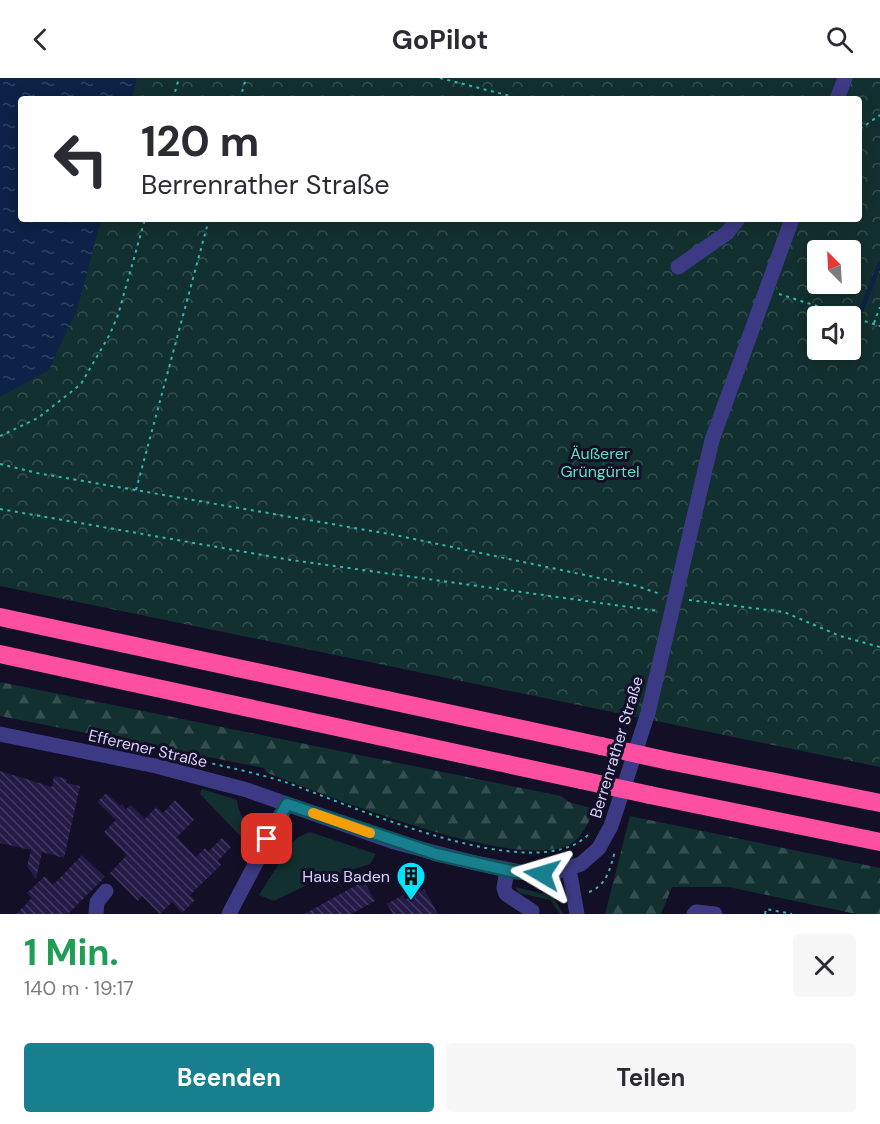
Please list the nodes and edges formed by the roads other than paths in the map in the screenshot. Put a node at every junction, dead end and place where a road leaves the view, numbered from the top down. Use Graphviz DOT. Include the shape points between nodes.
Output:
graph roads {
  1 [pos="845,78"];
  2 [pos="838,96"];
  3 [pos="736,222"];
  4 [pos="791,222"];
  5 [pos="678,267"];
  6 [pos="0,616"];
  7 [pos="0,654"];
  8 [pos="0,734"];
  9 [pos="880,803"];
  10 [pos="287,804"];
  11 [pos="880,842"];
  12 [pos="569,868"];
  13 [pos="507,870"];
  14 [pos="106,891"];
  15 [pos="532,911"];
  16 [pos="96,914"];
  17 [pos="229,914"];
  18 [pos="577,914"];
  19 [pos="694,914"];
  20 [pos="715,914"];
  1 -- 2 [label="street"];
  3 -- 5 [label="street" via="727,233"];
  4 -- 12 [label="street, Berrenrather Straße" via="712,440 648,713 611,826 599,848"];
  6 -- 9 [label="highway, bridge"];
  7 -- 11 [label="highway, bridge"];
  8 -- 10 [label="street, Efferener Straße" via="156,766"];
  10 -- 13 [label="street, Berrenrather Straße" via="394,842"];
  10 -- 17 [label="street"];
  12 -- 13 [label="street, Berrenrather Straße" via="542,874"];
  12 -- 18 [label="street"];
  13 -- 15 [label="street" via="506,894"];
  14 -- 16 [label="street" via="97,902"];
  19 -- 20 [label="street"];
}
